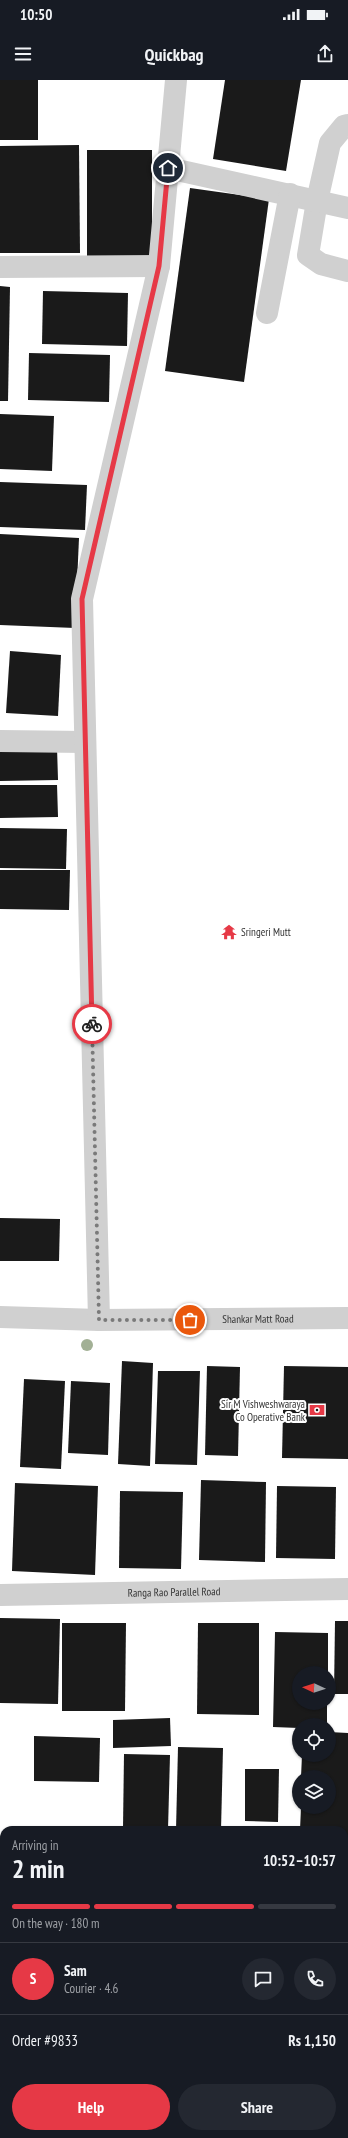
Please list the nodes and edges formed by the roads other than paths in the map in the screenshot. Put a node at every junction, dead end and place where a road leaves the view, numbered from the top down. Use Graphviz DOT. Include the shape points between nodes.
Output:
graph roads {
  1 [pos="176,80"];
  2 [pos="348,125"];
  3 [pos="168,168"];
  4 [pos="290,194"];
  5 [pos="317,201"];
  6 [pos="348,208"];
  7 [pos="159,266"];
  8 [pos="0,267"];
  9 [pos="348,271"];
  10 [pos="267,313"];
  11 [pos="0,740"];
  12 [pos="85,742"];
  13 [pos="0,1317"];
  14 [pos="348,1318"];
  15 [pos="99,1320"];
  16 [pos="348,1589"];
  17 [pos="0,1595"];
  1 -- 3 [label="street"];
  2 -- 5 [label="street" via="344,126 330,143"];
  3 -- 4 [label="street"];
  3 -- 7 [label="street"];
  4 -- 5 [label="street"];
  4 -- 10 [label="street"];
  5 -- 6 [label="street"];
  5 -- 9 [label="street" via="308,255 321,264"];
  7 -- 8 [label="street"];
  7 -- 12 [label="street" via="82,599"];
  11 -- 12 [label="street"];
  12 -- 15 [label="street"];
  13 -- 15 [label="street, Shankar Matt Road"];
  14 -- 15 [label="street, Shankar Matt Road"];
  16 -- 17 [label="street, Ranga Rao Parallel Road"];
}
